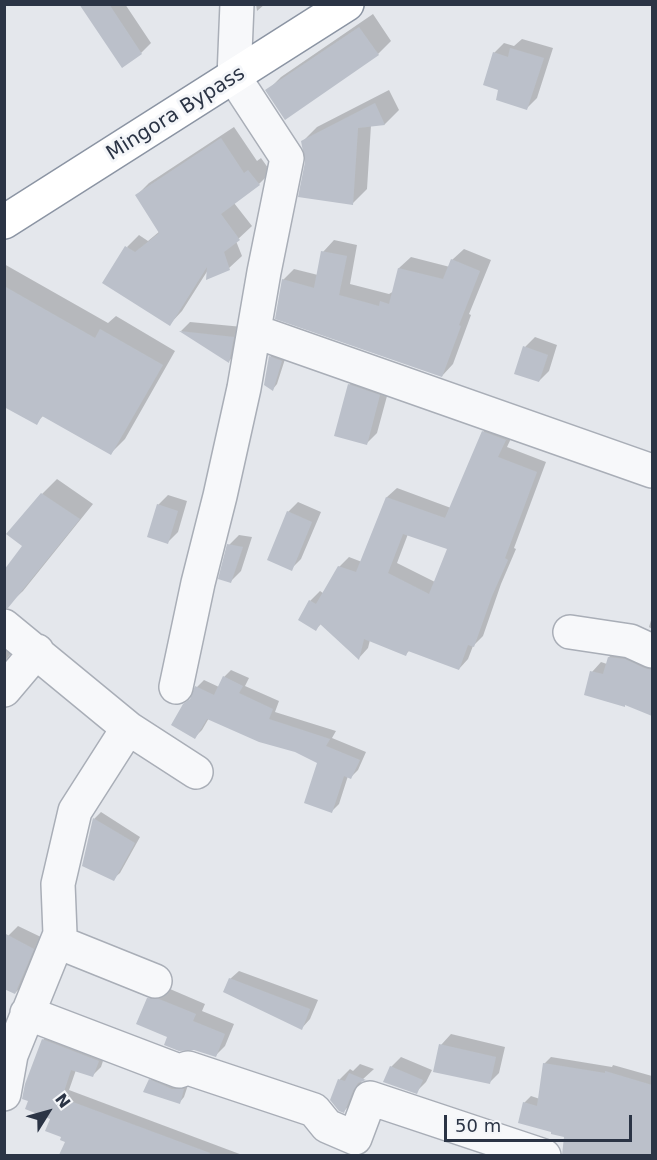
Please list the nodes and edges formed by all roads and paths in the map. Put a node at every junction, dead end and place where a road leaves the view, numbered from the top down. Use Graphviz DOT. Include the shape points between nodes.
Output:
graph roads {
  1 [pos="237,4"];
  2 [pos="347,4"];
  3 [pos="234,77"];
  4 [pos="4,222"];
  5 [pos="254,331"];
  6 [pos="652,471"];
  7 [pos="4,626"];
  8 [pos="570,632"];
  9 [pos="37,651"];
  10 [pos="652,651"];
  11 [pos="176,687"];
  12 [pos="4,690"];
  13 [pos="128,728"];
  14 [pos="196,772"];
  15 [pos="58,942"];
  16 [pos="154,981"];
  17 [pos="27,1013"];
  18 [pos="4,1094"];
  19 [pos="544,1155"];
  1 -- 3 [label="street"];
  2 -- 3 [label="highway, Mingora Bypass"];
  3 -- 4 [label="highway, Mingora Bypass"];
  3 -- 5 [label="street" via="287,158"];
  5 -- 6 [label="street"];
  5 -- 11 [label="street"];
  7 -- 9 [label="street"];
  8 -- 10 [label="street" via="630,641"];
  9 -- 12 [label="street"];
  9 -- 13 [label="street"];
  13 -- 14 [label="street"];
  13 -- 15 [label="street" via="75,811 58,884"];
  15 -- 16 [label="street"];
  15 -- 17 [label="street"];
  17 -- 18 [label="street" via="11,1055"];
  17 -- 19 [label="street" via="178,1071 188,1068 314,1110 327,1126 355,1138 370,1098"];
}
